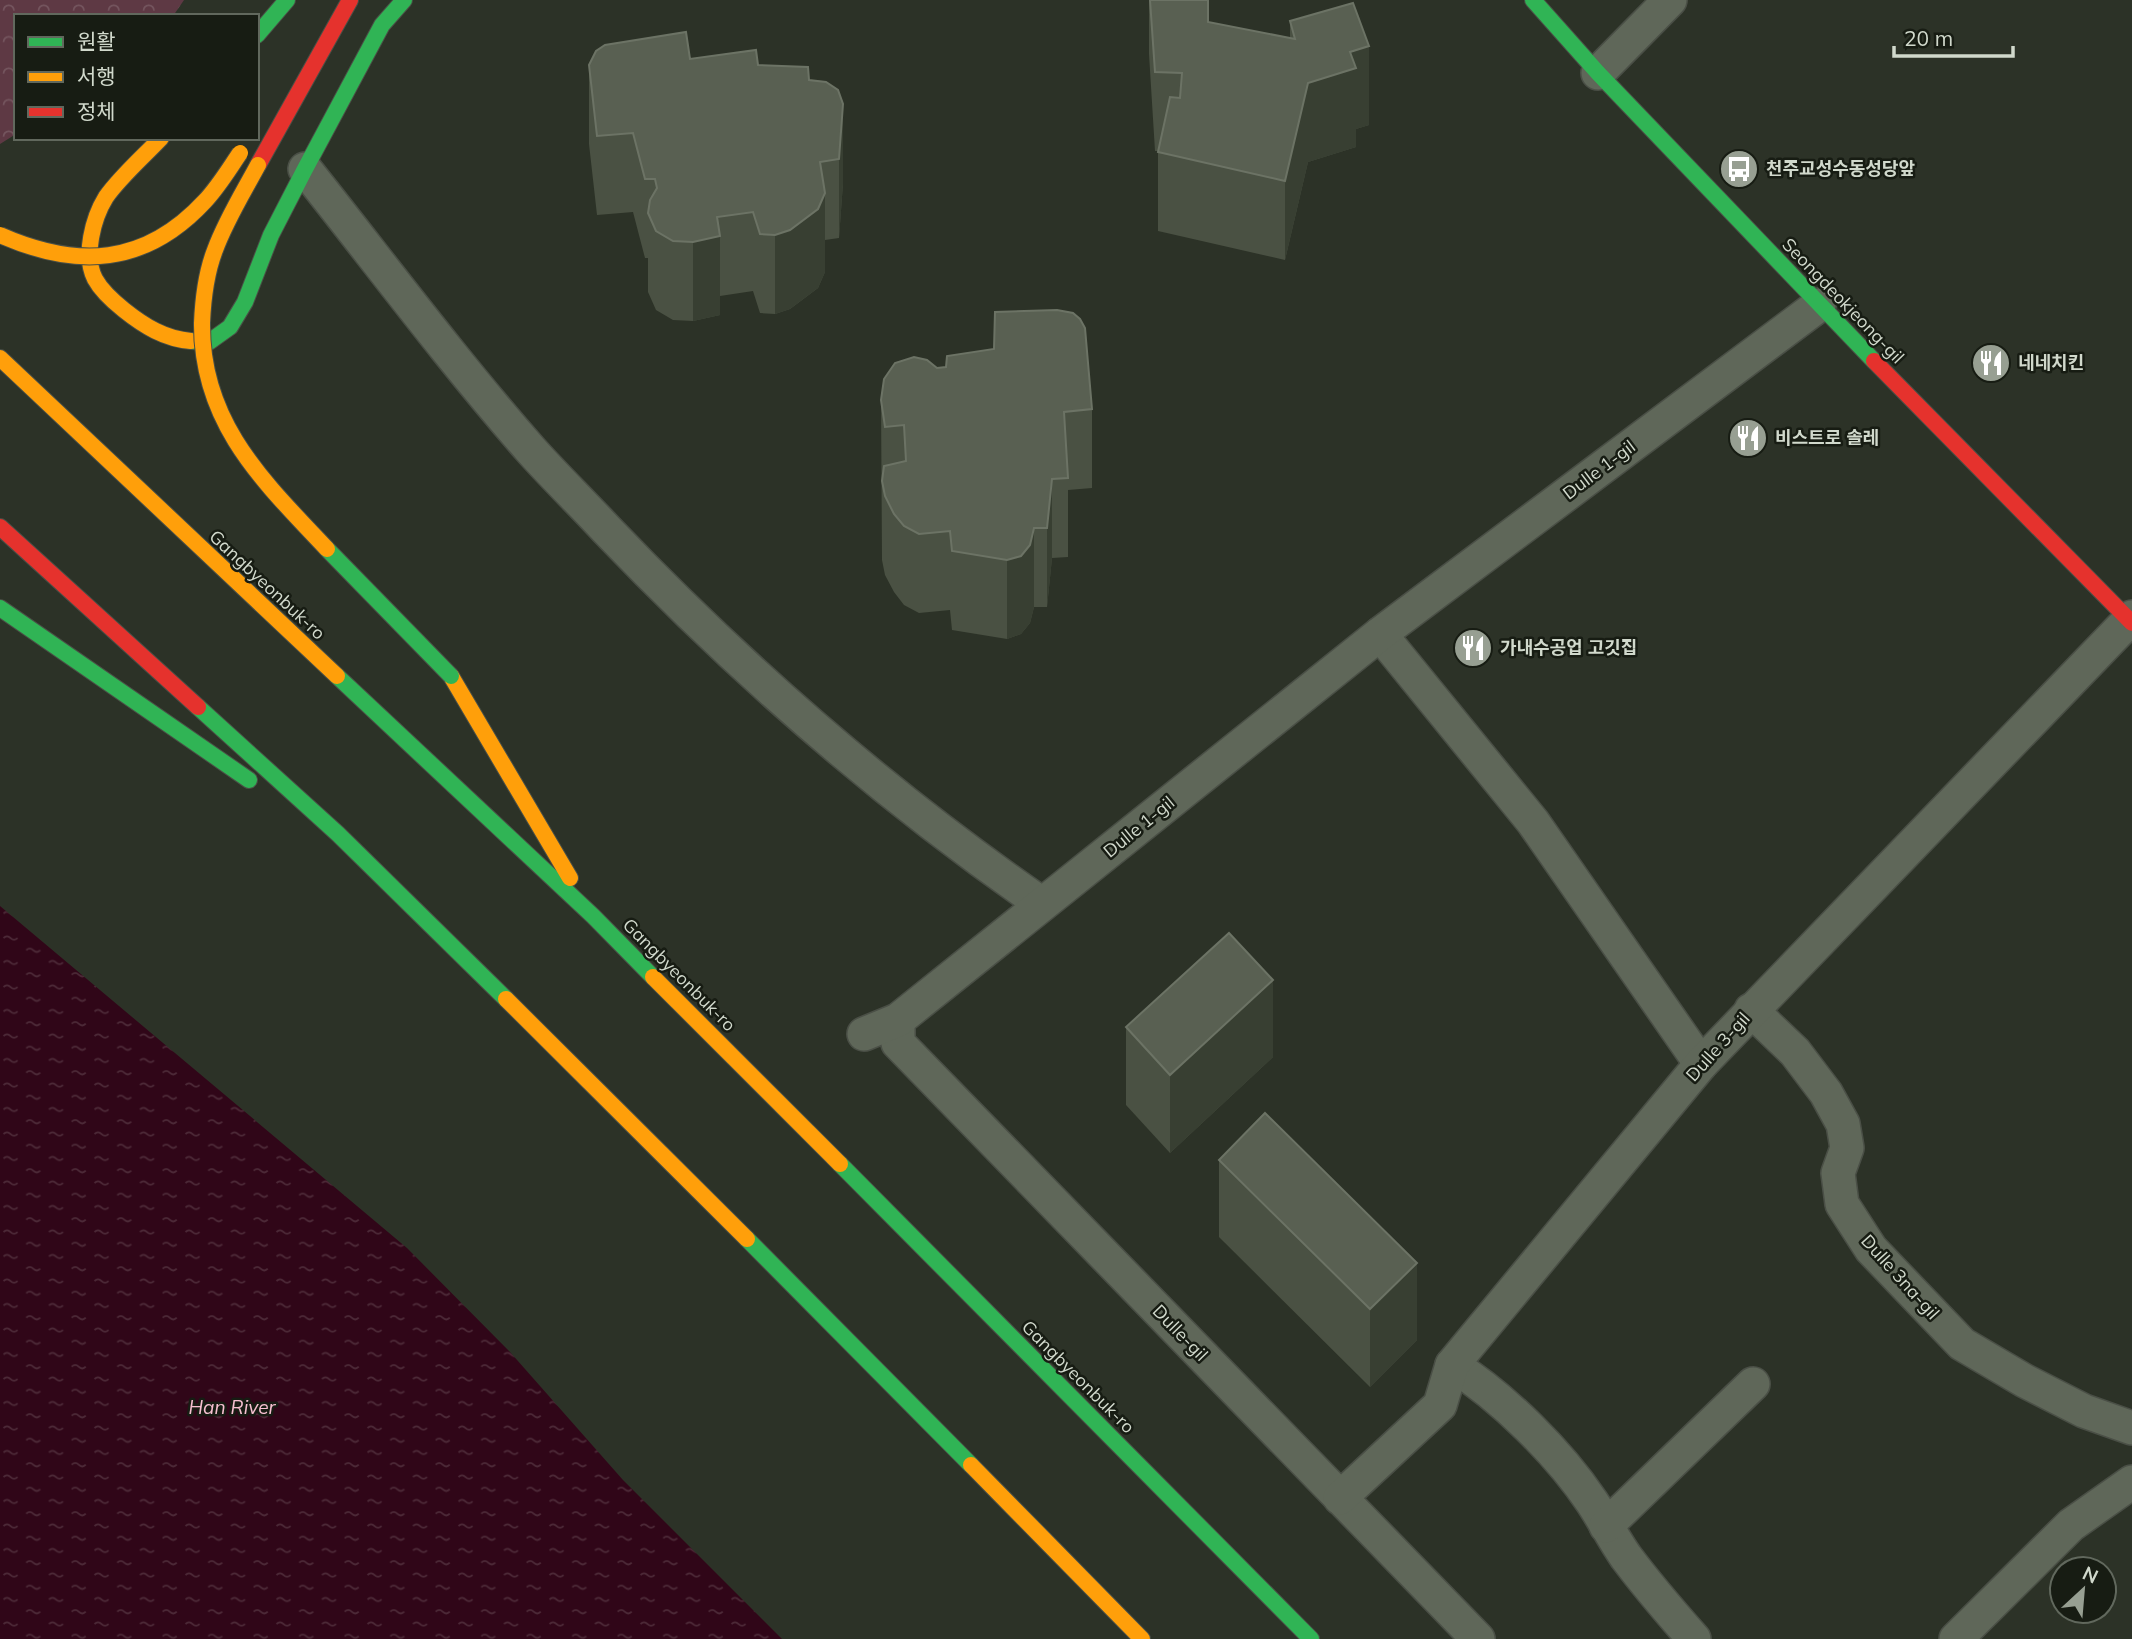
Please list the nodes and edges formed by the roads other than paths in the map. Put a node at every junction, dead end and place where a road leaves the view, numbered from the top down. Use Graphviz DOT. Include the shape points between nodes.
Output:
graph roads {
  1 [pos="287,0"];
  2 [pos="350,0"];
  3 [pos="404,0"];
  4 [pos="1533,0"];
  5 [pos="1670,0"];
  6 [pos="259,33"];
  7 [pos="1598,73"];
  8 [pos="159,140"];
  9 [pos="248,140"];
  10 [pos="305,169"];
  11 [pos="0,235"];
  12 [pos="1819,305"];
  13 [pos="0,358"];
  14 [pos="0,527"];
  15 [pos="0,608"];
  16 [pos="2131,620"];
  17 [pos="1380,634"];
  18 [pos="364,859"];
  19 [pos="1042,904"];
  20 [pos="593,916"];
  21 [pos="1751,1010"];
  22 [pos="898,1020"];
  23 [pos="864,1034"];
  24 [pos="1700,1064"];
  25 [pos="1452,1365"];
  26 [pos="1753,1384"];
  27 [pos="2132,1428"];
  28 [pos="2132,1482"];
  29 [pos="1340,1498"];
  30 [pos="1606,1526"];
  31 [pos="1142,1639"];
  32 [pos="1311,1639"];
  33 [pos="1478,1639"];
  34 [pos="1694,1639"];
  35 [pos="1956,1639"];
  1 -- 6 [label="main road"];
  2 -- 20 [label="main road, bridge" via="258,164 210,264 202,331 205,371 216,406 239,450 307,528 451,677"];
  3 -- 10 [label="main road" via="382,25"];
  4 -- 7 [label="main road, Seongdeokjeong-gil"];
  5 -- 7 [label="street"];
  7 -- 12 [label="main road, Seongdeokjeong-gil"];
  8 -- 10 [label="main road" via="107,196 94,220 89,247 94,278 115,303 144,326 177,340 209,341 230,327"];
  9 -- 11 [label="main road, bridge" via="204,202 184,222 139,247 112,256 81,258 21,246"];
  10 -- 19 [label="street" via="469,378 649,573 816,730 967,851"];
  12 -- 16 [label="main road, Seongdeokjeong-gil"];
  12 -- 17 [label="street, Dulle 1-gil"];
  13 -- 20 [label="main road, Gangbyeonbuk-ro"];
  14 -- 18 [label="main road"];
  15 -- 18 [label="main road"];
  16 -- 21 [label="street, Dulle 3-gil"];
  17 -- 19 [label="street, Dulle 1-gil"];
  17 -- 24 [label="street" via="1533,822"];
  18 -- 31 [label="main road" via="660,1150"];
  19 -- 22 [label="street, Dulle 1-gil"];
  20 -- 32 [label="main road, Gangbyeonbuk-ro"];
  21 -- 24 [label="street, Dulle 3-gil"];
  21 -- 27 [label="street, Dulle 3na-gil" via="1795,1052 1843,1124 1847,1148 1838,1173 1842,1204 1871,1249 1962,1344 2084,1411"];
  22 -- 23 [label="street, Dulle 1-gil"];
  22 -- 29 [label="street, Dulle-gil" via="898,1043"];
  24 -- 25 [label="street, Dulle 3-gil"];
  25 -- 29 [label="street, Dulle 3-gil" via="1440,1405"];
  25 -- 30 [label="street" via="1515,1414 1564,1467"];
  26 -- 30 [label="street"];
  28 -- 35 [label="street" via="2071,1525"];
  29 -- 33 [label="street, Dulle-gil"];
  30 -- 34 [label="street"];
}
